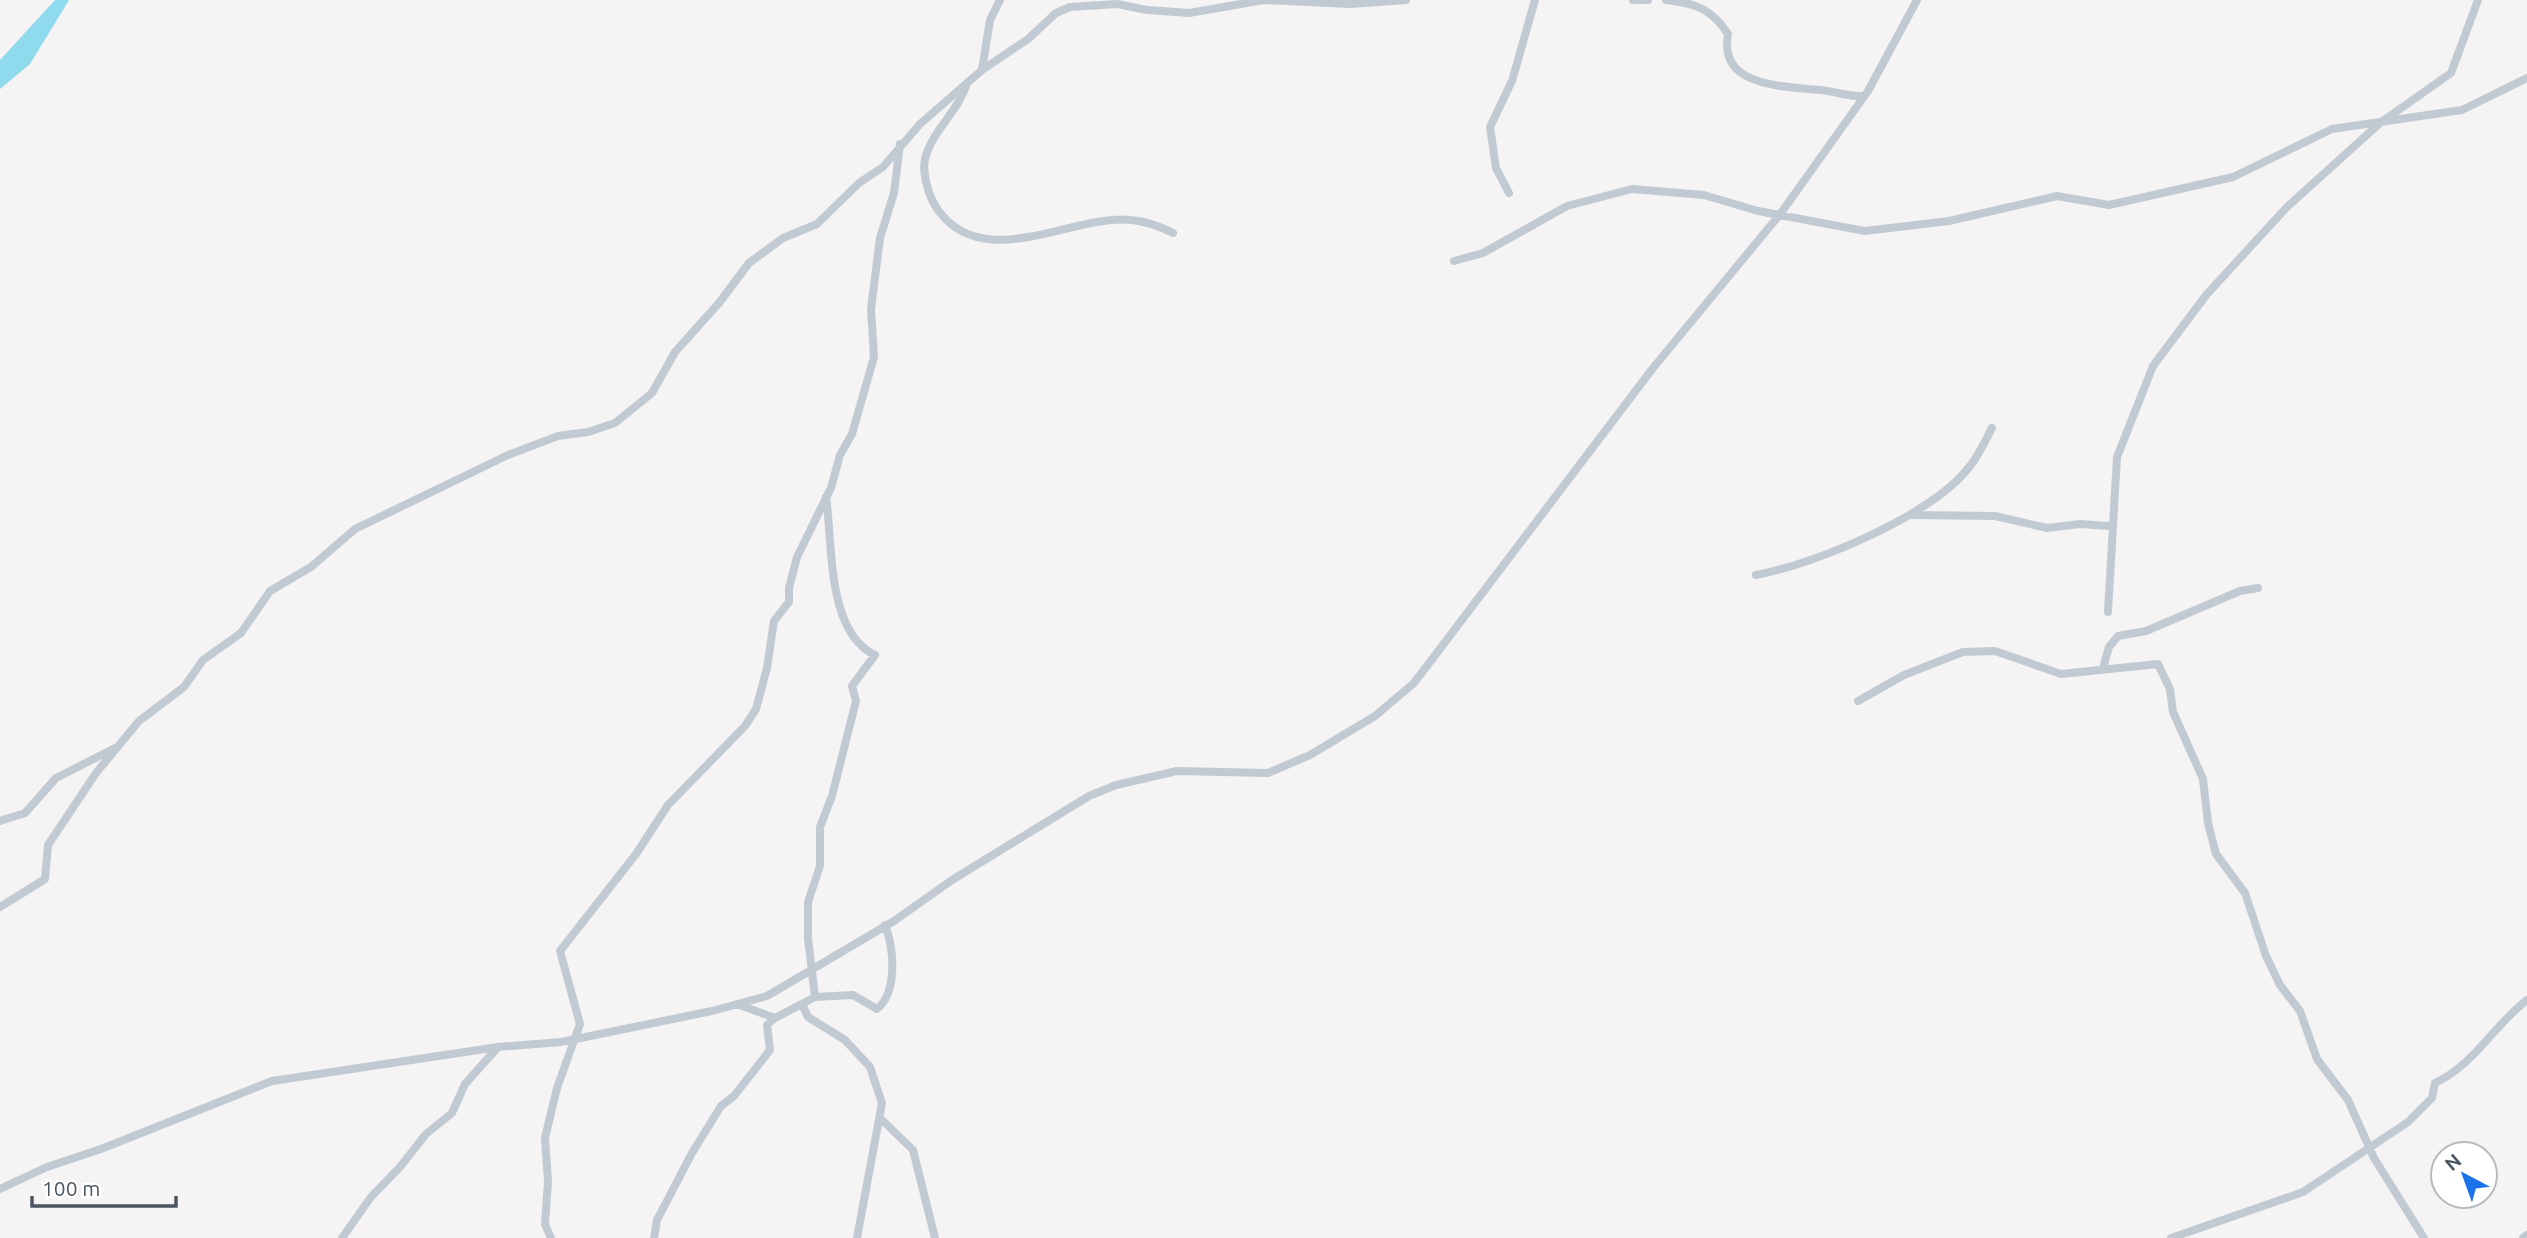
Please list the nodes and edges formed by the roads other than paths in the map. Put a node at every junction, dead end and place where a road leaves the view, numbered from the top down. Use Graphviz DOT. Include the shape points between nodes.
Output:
graph roads {
  1 [pos="1000,0"];
  2 [pos="1264,0"];
  3 [pos="1406,0"];
  4 [pos="1535,0"];
  5 [pos="1633,0"];
  6 [pos="1648,0"];
  7 [pos="1666,0"];
  8 [pos="1917,0"];
  9 [pos="2478,0"];
  10 [pos="1136,3"];
  11 [pos="982,71"];
  12 [pos="2527,78"];
  13 [pos="967,83"];
  14 [pos="1864,96"];
  15 [pos="2380,123"];
  16 [pos="900,144"];
  17 [pos="1509,193"];
  18 [pos="1782,213"];
  19 [pos="1173,233"];
  20 [pos="1454,261"];
  21 [pos="1992,428"];
  22 [pos="826,497"];
  23 [pos="1911,515"];
  24 [pos="2109,526"];
  25 [pos="1756,576"];
  26 [pos="2258,588"];
  27 [pos="2108,612"];
  28 [pos="2103,668"];
  29 [pos="1858,701"];
  30 [pos="117,747"];
  31 [pos="0,821"];
  32 [pos="0,907"];
  33 [pos="885,925"];
  34 [pos="811,972"];
  35 [pos="815,997"];
  36 [pos="2527,1000"];
  37 [pos="737,1004"];
  38 [pos="802,1004"];
  39 [pos="775,1018"];
  40 [pos="575,1039"];
  41 [pos="498,1047"];
  42 [pos="880,1118"];
  43 [pos="2370,1147"];
  44 [pos="0,1188"];
  45 [pos="342,1238"];
  46 [pos="551,1238"];
  47 [pos="653,1238"];
  48 [pos="857,1238"];
  49 [pos="935,1238"];
  50 [pos="2171,1238"];
  51 [pos="2424,1238"];
  1 -- 11 [label="street" via="990,20"];
  2 -- 3 [label="street" via="1350,4"];
  2 -- 10 [label="street" via="1189,13 1147,10"];
  4 -- 17 [label="street" via="1512,81 1490,127 1496,168"];
  5 -- 6 [label="street"];
  7 -- 14 [label="street" via="1700,6 1717,17 1728,34 1726,48 1732,62 1756,81"];
  8 -- 14 [label="street"];
  9 -- 15 [label="street" via="2451,73"];
  10 -- 11 [label="street" via="1064,8"];
  11 -- 13 [label="street"];
  12 -- 15 [label="street" via="2462,110"];
  13 -- 16 [label="street"];
  13 -- 19 [label="street" via="930,142 924,163 932,202 946,222 963,233 1020,240 1122,219 1156,224"];
  14 -- 18 [label="street"];
  15 -- 18 [label="street" via="2332,129 2233,177 2109,205 2057,196 1949,221 1865,231"];
  15 -- 27 [label="street" via="2287,207 2207,294 2153,366 2117,457"];
  16 -- 22 [label="street" via="871,309 874,357 852,434"];
  16 -- 30 [label="street" via="883,167 859,183 817,225 783,238 749,263 676,352 652,393 615,424 558,436 508,455 355,529 311,568 270,591 241,632 203,660 184,687 139,721"];
  18 -- 20 [label="street" via="1677,191 1615,191 1567,206 1483,253"];
  18 -- 33 [label="street" via="1653,368 1402,695 1310,755 1268,773 1177,771 1107,789 1049,819"];
  21 -- 23 [label="street" via="1970,466"];
  22 -- 34 [label="street" via="830,552 843,614 851,635 862,649 875,655 852,687 856,701 820,827 820,866 808,902"];
  22 -- 40 [label="street" via="797,557 789,602 774,621 756,709 668,804 636,854 560,951 580,1024"];
  23 -- 24 [label="street" via="1995,516 2048,528"];
  23 -- 25 [label="street" via="1818,558"];
  26 -- 28 [label="street" via="2146,631 2118,636"];
  28 -- 29 [label="street" via="2061,674 1995,651 1963,652 1904,675"];
  28 -- 43 [label="street" via="2158,664 2170,689 2173,712 2203,779 2216,854 2245,894 2280,985 2300,1011 2317,1059 2348,1100"];
  30 -- 31 [label="street" via="56,778 25,813"];
  30 -- 32 [label="street" via="48,845 45,879"];
  33 -- 34 [label="street"];
  33 -- 35 [label="street" via="893,944 884,1004 877,1009 853,995"];
  34 -- 35 [label="street"];
  34 -- 37 [label="street" via="767,996"];
  35 -- 38 [label="street"];
  36 -- 43 [label="street" via="2503,1020 2458,1073 2435,1083 2432,1098 2408,1122"];
  37 -- 39 [label="street"];
  37 -- 40 [label="street"];
  38 -- 39 [label="street"];
  38 -- 42 [label="street" via="808,1017 845,1041 870,1067 882,1103"];
  39 -- 47 [label="street" via="767,1025 770,1050 721,1106 657,1220"];
  40 -- 41 [label="street"];
  40 -- 46 [label="street" via="545,1138 545,1224"];
  41 -- 44 [label="street" via="272,1081"];
  41 -- 45 [label="street" via="465,1084 452,1113 426,1134"];
  42 -- 48 [label="street"];
  42 -- 49 [label="street" via="913,1150"];
  43 -- 50 [label="street" via="2303,1192"];
  43 -- 51 [label="street"];
}
